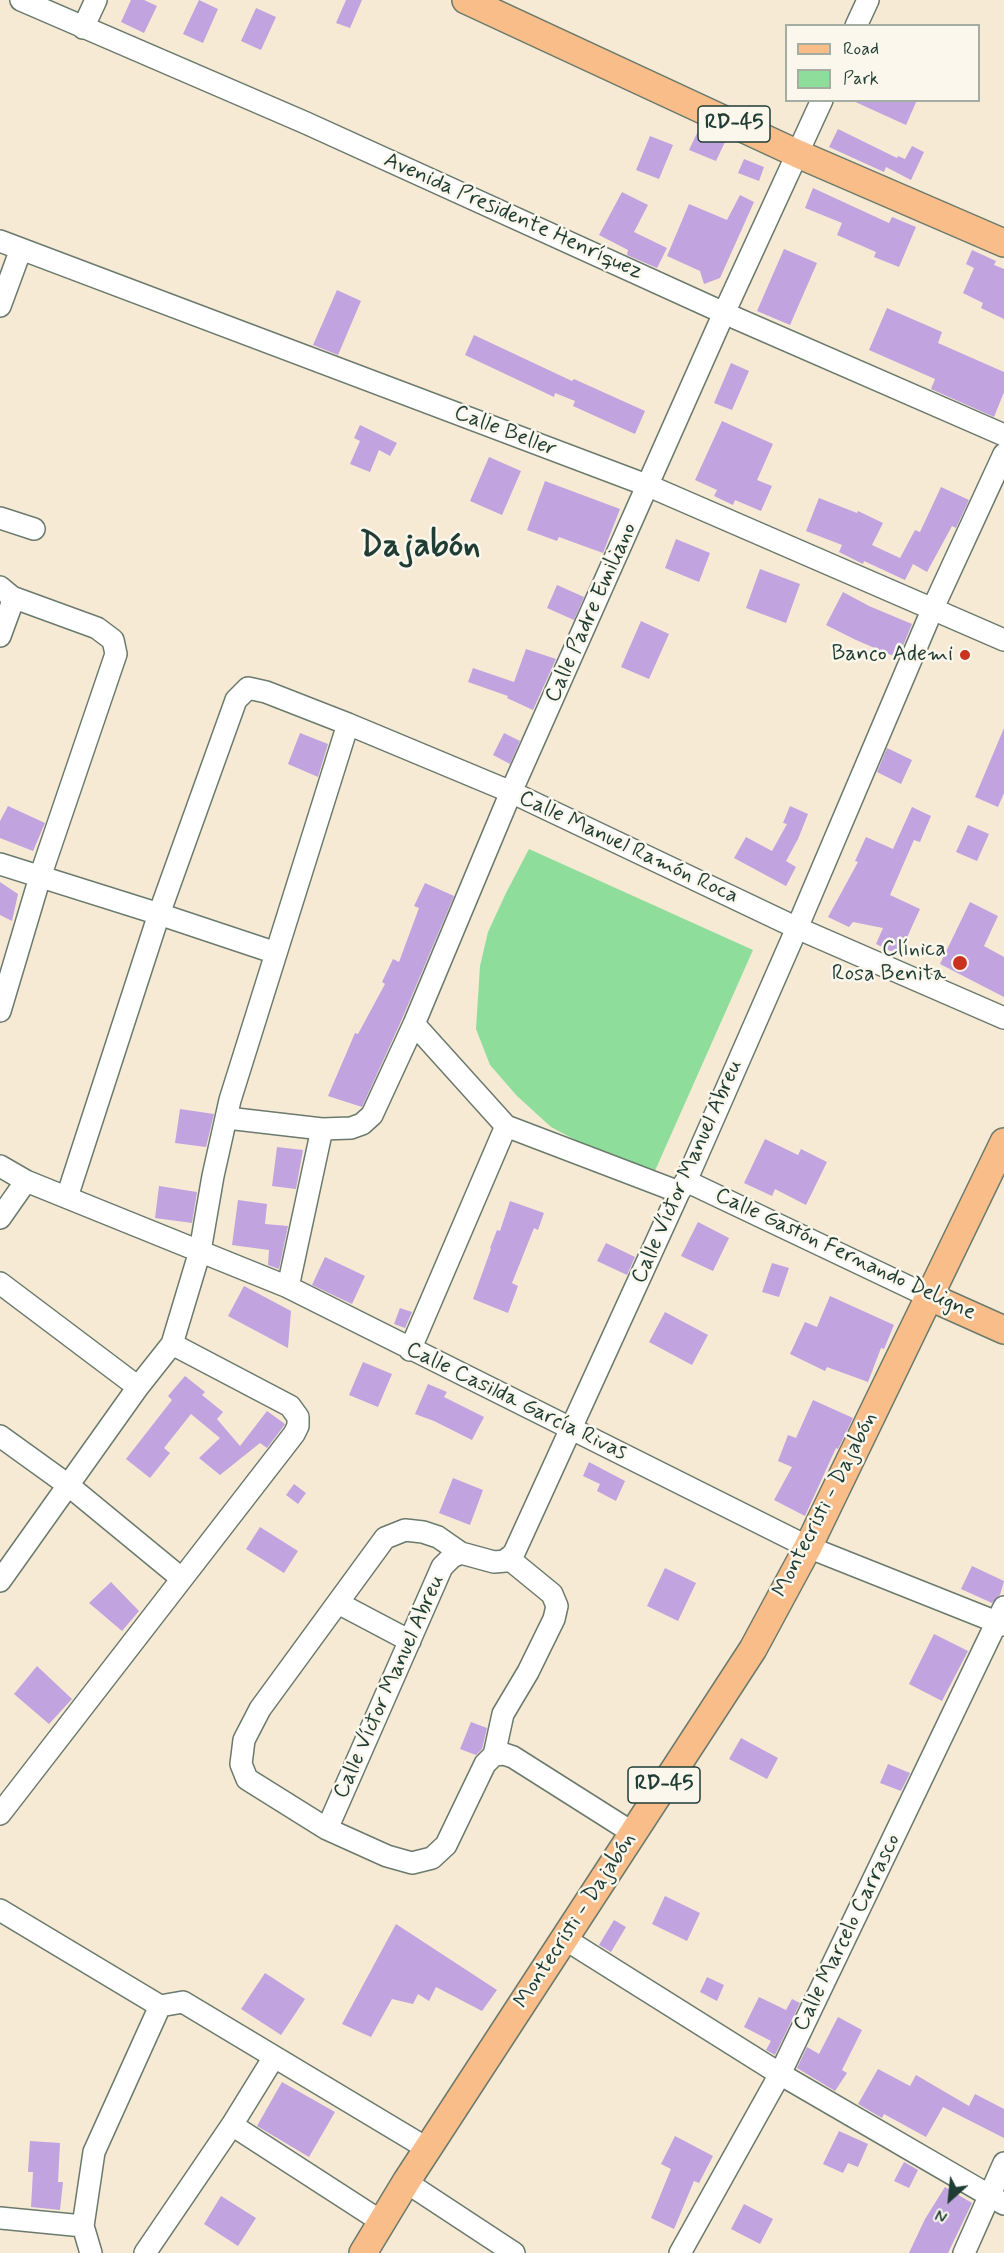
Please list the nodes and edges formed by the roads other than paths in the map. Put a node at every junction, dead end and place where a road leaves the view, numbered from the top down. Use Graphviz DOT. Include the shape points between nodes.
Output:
graph roads {
  1 [pos="21,0"];
  2 [pos="96,0"];
  3 [pos="466,0"];
  4 [pos="868,0"];
  5 [pos="857,24"];
  6 [pos="82,28"];
  7 [pos="821,102"];
  8 [pos="798,154"];
  9 [pos="0,241"];
  10 [pos="1004,243"];
  11 [pos="21,249"];
  12 [pos="0,306"];
  13 [pos="724,313"];
  14 [pos="1004,435"];
  15 [pos="1004,454"];
  16 [pos="649,486"];
  17 [pos="0,518"];
  18 [pos="34,529"];
  19 [pos="6,592"];
  20 [pos="933,608"];
  21 [pos="0,636"];
  22 [pos="1004,640"];
  23 [pos="348,724"];
  24 [pos="511,792"];
  25 [pos="0,864"];
  26 [pos="40,877"];
  27 [pos="159,914"];
  28 [pos="797,928"];
  29 [pos="276,953"];
  30 [pos="0,1011"];
  31 [pos="1004,1018"];
  32 [pos="414,1024"];
  33 [pos="227,1118"];
  34 [pos="506,1126"];
  35 [pos="322,1129"];
  36 [pos="1004,1142"];
  37 [pos="0,1166"];
  38 [pos="26,1181"];
  39 [pos="682,1186"];
  40 [pos="67,1197"];
  41 [pos="0,1218"];
  42 [pos="200,1251"];
  43 [pos="0,1283"];
  44 [pos="288,1287"];
  45 [pos="928,1296"];
  46 [pos="1004,1330"];
  47 [pos="172,1344"];
  48 [pos="410,1350"];
  49 [pos="138,1387"];
  50 [pos="571,1428"];
  51 [pos="0,1436"];
  52 [pos="68,1485"];
  53 [pos="808,1547"];
  54 [pos="461,1553"];
  55 [pos="508,1558"];
  56 [pos="182,1578"];
  57 [pos="0,1581"];
  58 [pos="338,1603"];
  59 [pos="1002,1618"];
  60 [pos="410,1641"];
  61 [pos="494,1755"];
  62 [pos="0,1814"];
  63 [pos="327,1829"];
  64 [pos="633,1833"];
  65 [pos="0,1910"];
  66 [pos="566,1939"];
  67 [pos="160,2006"];
  68 [pos="274,2057"];
  69 [pos="780,2074"];
  70 [pos="232,2125"];
  71 [pos="428,2149"];
  72 [pos="1004,2163"];
  73 [pos="406,2182"];
  74 [pos="996,2200"];
  75 [pos="0,2218"];
  76 [pos="382,2222"];
  77 [pos="83,2226"];
  78 [pos="91,2253"];
  79 [pos="145,2253"];
  80 [pos="363,2253"];
  81 [pos="514,2253"];
  82 [pos="680,2253"];
  83 [pos="964,2253"];
  1 -- 6 [label="street, Avenida Presidente Henríquez"];
  2 -- 6 [label="street"];
  3 -- 8 [label="main road, RD-45"];
  4 -- 5 [label="street"];
  6 -- 13 [label="street, Avenida Presidente Henríquez" via="306,123"];
  7 -- 8 [label="street, Calle Padre Emiliano"];
  8 -- 10 [label="main road, RD-45"];
  8 -- 13 [label="street, Calle Padre Emiliano"];
  9 -- 11 [label="street, Calle Beller"];
  11 -- 12 [label="street"];
  11 -- 16 [label="street, Calle Beller"];
  13 -- 14 [label="street, Avenida Presidente Henríquez"];
  13 -- 16 [label="street, Calle Padre Emiliano"];
  15 -- 20 [label="street, Calle Víctor Manuel Abreu"];
  16 -- 20 [label="street, Calle Beller"];
  16 -- 24 [label="street, Calle Padre Emiliano"];
  17 -- 18 [label="street"];
  19 -- 21 [label="street" via="11,606"];
  19 -- 26 [label="street" via="97,628 113,640 116,654"];
  20 -- 22 [label="street, Calle Beller"];
  20 -- 28 [label="street, Calle Víctor Manuel Abreu"];
  23 -- 24 [label="street, Calle Manuel Ramón Roca"];
  23 -- 27 [label="street, Calle Manuel Ramón Roca" via="248,688 236,700"];
  23 -- 29 [label="street"];
  24 -- 28 [label="street, Calle Manuel Ramón Roca"];
  24 -- 32 [label="street, Calle Padre Emiliano"];
  25 -- 26 [label="street"];
  26 -- 27 [label="street"];
  26 -- 30 [label="street"];
  27 -- 29 [label="street"];
  27 -- 40 [label="street"];
  28 -- 31 [label="street, Calle Manuel Ramón Roca"];
  28 -- 39 [label="street, Calle Víctor Manuel Abreu"];
  29 -- 33 [label="street"];
  32 -- 34 [label="street"];
  32 -- 35 [label="street, Calle Padre Emiliano" via="372,1115 351,1128"];
  33 -- 35 [label="street"];
  33 -- 42 [label="street"];
  34 -- 39 [label="street, Calle Gastón Fernando Deligne"];
  34 -- 48 [label="street"];
  35 -- 44 [label="street"];
  36 -- 45 [label="main road, RD-45"];
  37 -- 38 [label="street, Calle Casilda García Rivas"];
  38 -- 40 [label="street, Calle Casilda García Rivas"];
  38 -- 41 [label="street"];
  39 -- 45 [label="street, Calle Gastón Fernando Deligne"];
  39 -- 50 [label="street, Calle Víctor Manuel Abreu"];
  40 -- 42 [label="street, Calle Casilda García Rivas"];
  42 -- 44 [label="street, Calle Casilda García Rivas"];
  42 -- 47 [label="street"];
  43 -- 49 [label="street"];
  44 -- 48 [label="street, Calle Casilda García Rivas"];
  45 -- 46 [label="main road, Calle Gastón Fernando Deligne"];
  45 -- 53 [label="main road, Montecristi - Dajabón / RD-45"];
  47 -- 49 [label="street"];
  47 -- 56 [label="street" via="290,1406 298,1417 294,1434"];
  48 -- 50 [label="street, Calle Casilda García Rivas"];
  49 -- 52 [label="street"];
  50 -- 53 [label="street, Calle Casilda García Rivas"];
  50 -- 55 [label="street, Calle Víctor Manuel Abreu" via="514,1553"];
  51 -- 52 [label="street"];
  52 -- 56 [label="street"];
  52 -- 57 [label="street"];
  53 -- 59 [label="street, Calle Casilda García Rivas"];
  53 -- 64 [label="main road, Montecristi - Dajabón / RD-45" via="753,1649"];
  54 -- 55 [label="street, Calle Víctor Manuel Abreu" via="494,1562"];
  54 -- 58 [label="street" via="423,1532 405,1530 385,1538"];
  54 -- 60 [label="street, Calle Víctor Manuel Abreu" via="442,1567"];
  55 -- 61 [label="street" via="552,1594 557,1606 528,1672 503,1714"];
  56 -- 62 [label="street"];
  58 -- 60 [label="street"];
  58 -- 63 [label="street" via="260,1709 244,1740 241,1764 247,1779"];
  59 -- 69 [label="street, Calle Marcelo Carrasco"];
  60 -- 63 [label="street, Calle Víctor Manuel Abreu"];
  61 -- 63 [label="street" via="485,1764 446,1845 432,1858 412,1863"];
  61 -- 64 [label="street" via="513,1757"];
  64 -- 66 [label="main road, Montecristi - Dajabón / RD-45"];
  65 -- 67 [label="street"];
  66 -- 69 [label="street"];
  66 -- 71 [label="main road, Montecristi - Dajabón / RD-45"];
  67 -- 68 [label="street" via="183,2002"];
  67 -- 77 [label="street" via="94,2152"];
  68 -- 70 [label="street"];
  68 -- 71 [label="street"];
  69 -- 74 [label="street"];
  69 -- 82 [label="street, Calle Marcelo Carrasco"];
  70 -- 76 [label="street"];
  70 -- 79 [label="street"];
  71 -- 73 [label="main road, Montecristi - Dajabón / RD-45"];
  72 -- 74 [label="street"];
  73 -- 76 [label="main road, Montecristi - Dajabón / RD-45"];
  73 -- 81 [label="street"];
  74 -- 83 [label="street"];
  75 -- 77 [label="street"];
  76 -- 80 [label="main road, Montecristi - Dajabón / RD-45"];
  77 -- 78 [label="street"];
}
